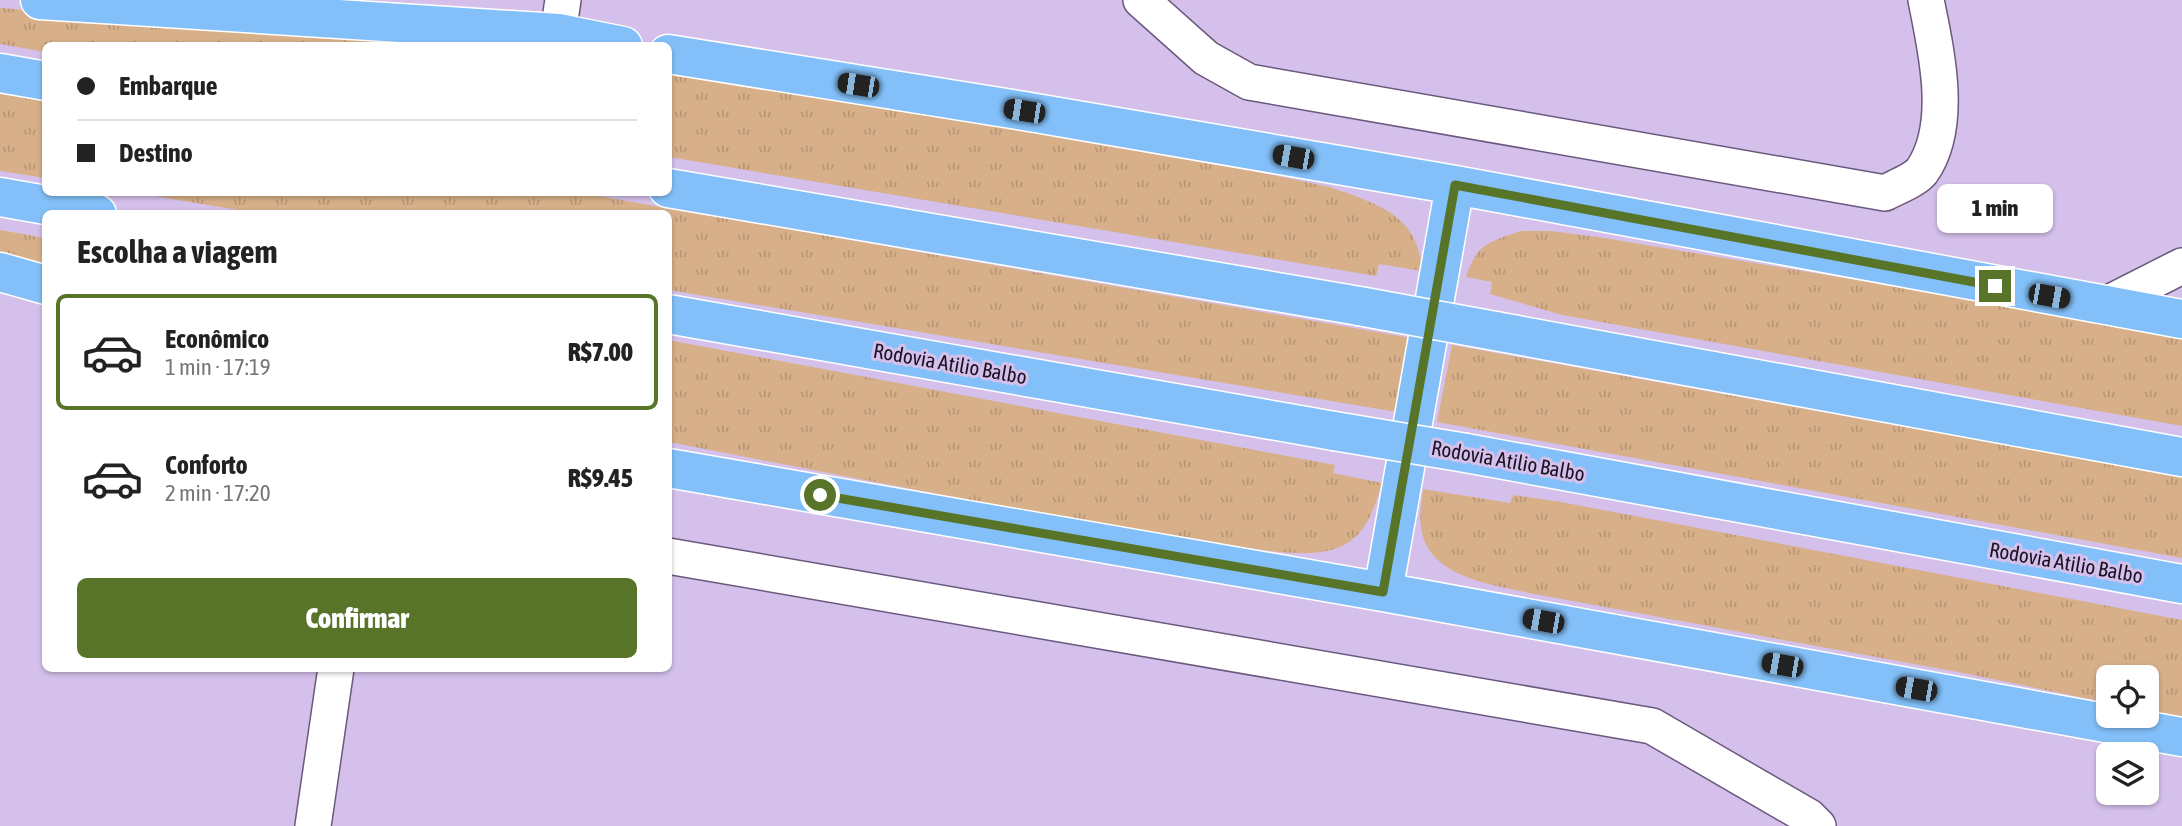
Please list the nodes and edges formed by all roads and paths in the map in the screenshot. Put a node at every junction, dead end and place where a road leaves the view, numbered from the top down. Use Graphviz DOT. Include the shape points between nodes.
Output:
graph roads {
  1 [pos="40,0"];
  2 [pos="1141,0"];
  3 [pos="1926,0"];
  4 [pos="560,17"];
  5 [pos="615,42"];
  6 [pos="672,55"];
  7 [pos="0,73"];
  8 [pos="42,80"];
  9 [pos="1455,185"];
  10 [pos="672,189"];
  11 [pos="0,197"];
  12 [pos="74,210"];
  13 [pos="2182,266"];
  14 [pos="0,272"];
  15 [pos="42,284"];
  16 [pos="2103,306"];
  17 [pos="672,315"];
  18 [pos="2182,319"];
  19 [pos="2182,457"];
  20 [pos="672,469"];
  21 [pos="1892,532"];
  22 [pos="672,557"];
  23 [pos="2182,584"];
  24 [pos="1383,592"];
  25 [pos="2182,605"];
  26 [pos="335,672"];
  27 [pos="2182,737"];
  28 [pos="313,826"];
  29 [pos="1818,826"];
  1 -- 4 [label="highway"];
  2 -- 3 [label="street" via="1206,58 1249,82 1885,193 1921,173 1935,144 1940,107 1937,57"];
  4 -- 5 [label="highway"];
  6 -- 9 [label="highway"];
  7 -- 8 [label="highway"];
  9 -- 16 [label="highway"];
  9 -- 24 [label="highway"];
  10 -- 19 [label="highway, bridge" via="1359,306"];
  11 -- 12 [label="highway"];
  13 -- 16 [label="street"];
  14 -- 15 [label="highway"];
  16 -- 18 [label="highway"];
  17 -- 21 [label="highway, Rodovia Atilio Balbo, bridge"];
  20 -- 24 [label="highway"];
  21 -- 23 [label="highway, Rodovia Atilio Balbo"];
  21 -- 25 [label="highway"];
  22 -- 29 [label="street" via="1652,726"];
  24 -- 27 [label="highway"];
  26 -- 28 [label="street"];
}
